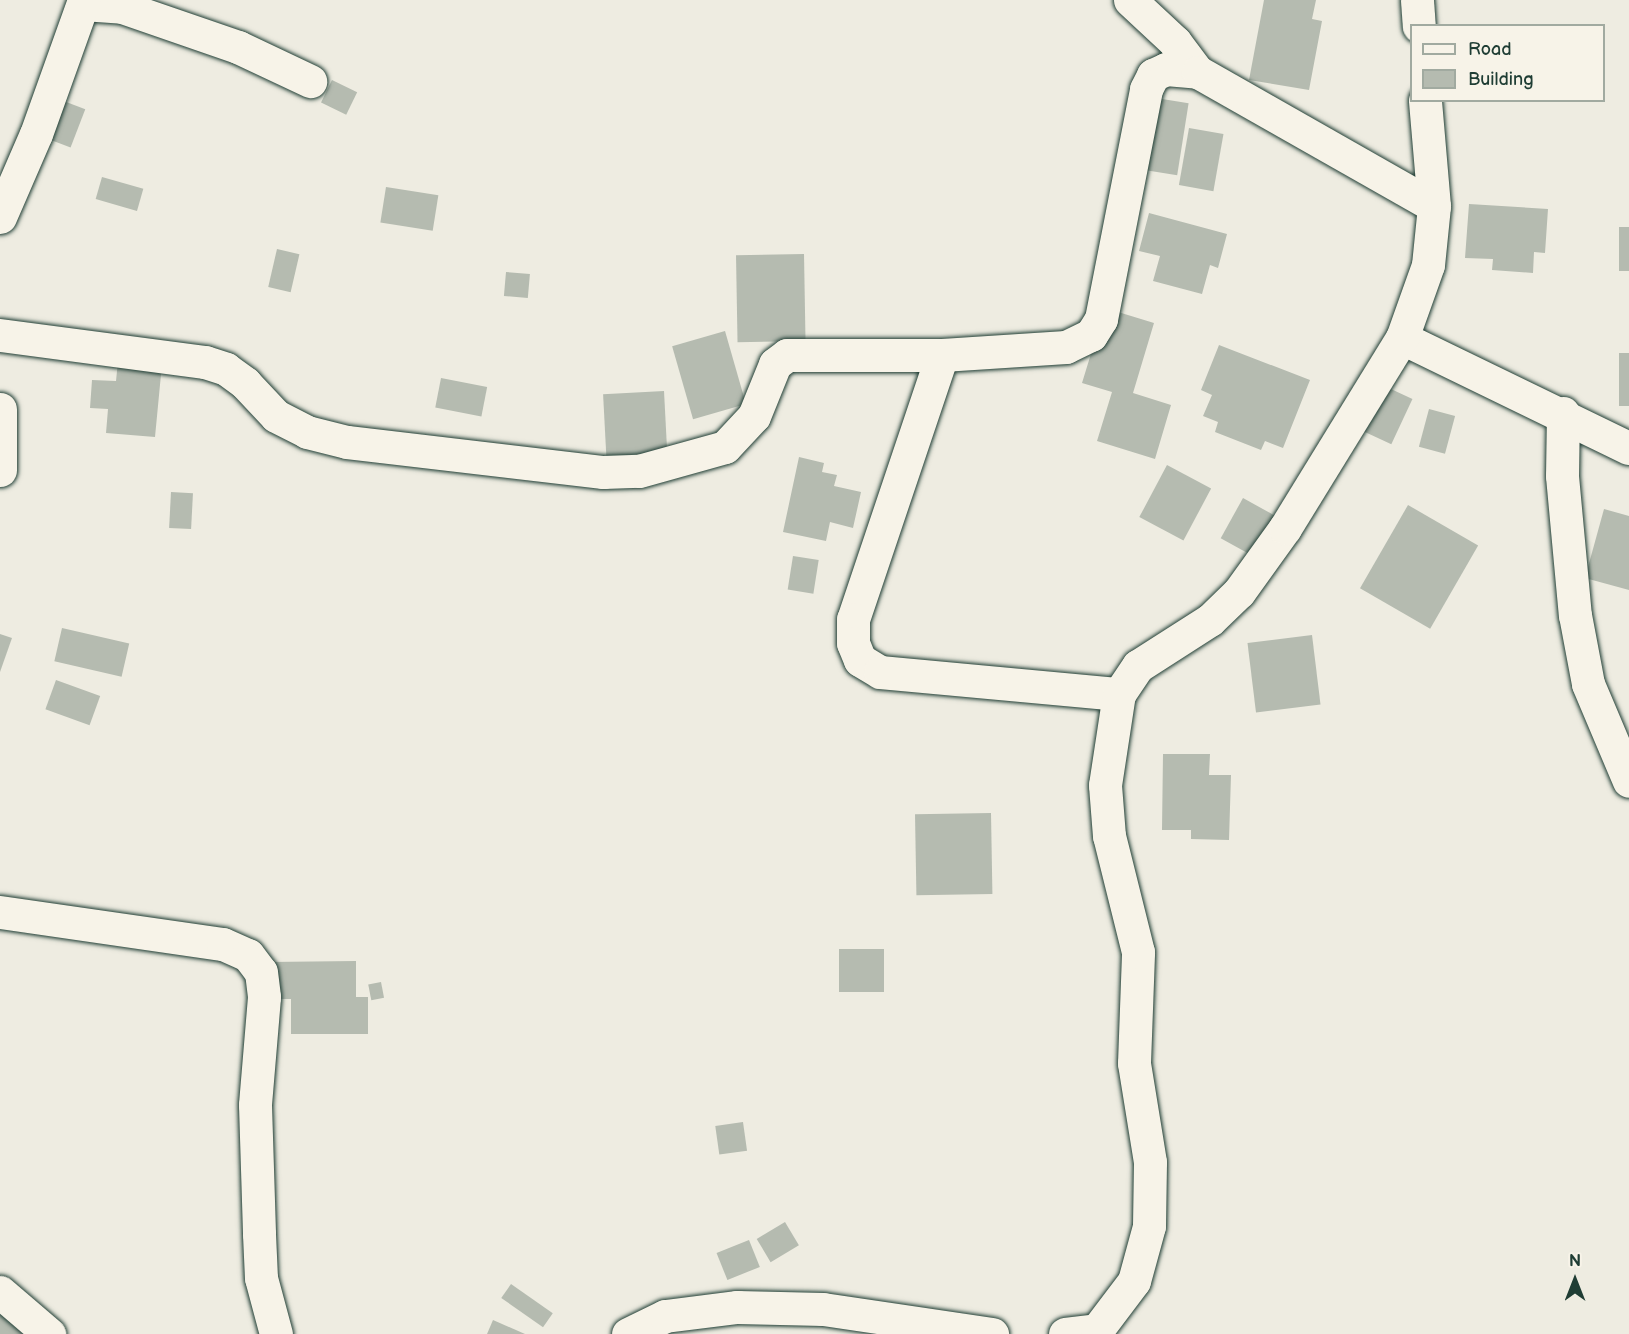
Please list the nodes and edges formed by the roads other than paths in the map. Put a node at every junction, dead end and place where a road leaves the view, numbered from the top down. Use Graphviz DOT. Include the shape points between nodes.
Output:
graph roads {
  1 [pos="1130,0"];
  2 [pos="1417,0"];
  3 [pos="83,2"];
  4 [pos="1419,24"];
  5 [pos="1198,72"];
  6 [pos="310,81"];
  7 [pos="1425,102"];
  8 [pos="1434,206"];
  9 [pos="0,217"];
  10 [pos="0,335"];
  11 [pos="1402,338"];
  12 [pos="942,355"];
  13 [pos="0,409"];
  14 [pos="1563,413"];
  15 [pos="1629,448"];
  16 [pos="0,470"];
  17 [pos="1119,694"];
  18 [pos="1629,781"];
  19 [pos="0,912"];
  20 [pos="0,1292"];
  21 [pos="1098,1332"];
  22 [pos="49,1334"];
  23 [pos="276,1334"];
  24 [pos="628,1334"];
  25 [pos="992,1334"];
  26 [pos="1065,1334"];
  1 -- 5 [label="street" via="1175,42"];
  2 -- 4 [label="street"];
  3 -- 6 [label="street" via="132,10 238,47"];
  3 -- 9 [label="street" via="36,134"];
  5 -- 8 [label="street"];
  5 -- 12 [label="street" via="1167,69 1153,75 1146,89 1101,319 1090,335 1066,347"];
  7 -- 8 [label="street"];
  8 -- 11 [label="street" via="1428,265"];
  10 -- 12 [label="street" via="204,362 226,369 245,383 276,416 307,432 347,442 603,472 639,471 725,447 754,416 775,364 787,355"];
  11 -- 14 [label="street"];
  11 -- 17 [label="street" via="1285,528 1239,592 1210,620 1138,666"];
  12 -- 17 [label="street" via="853,619 853,643 860,660 880,672"];
  13 -- 16 [label="street"];
  14 -- 15 [label="street"];
  14 -- 18 [label="street" via="1563,487 1575,615 1588,684"];
  17 -- 21 [label="street" via="1105,785 1109,836 1138,952 1134,1062 1150,1162 1149,1226 1134,1281"];
  19 -- 23 [label="street" via="223,944 248,955 261,972 264,997 255,1105 259,1234 261,1278"];
  20 -- 22 [label="street"];
  21 -- 26 [label="street"];
  24 -- 25 [label="street" via="665,1316 737,1307 834,1310"];
}
